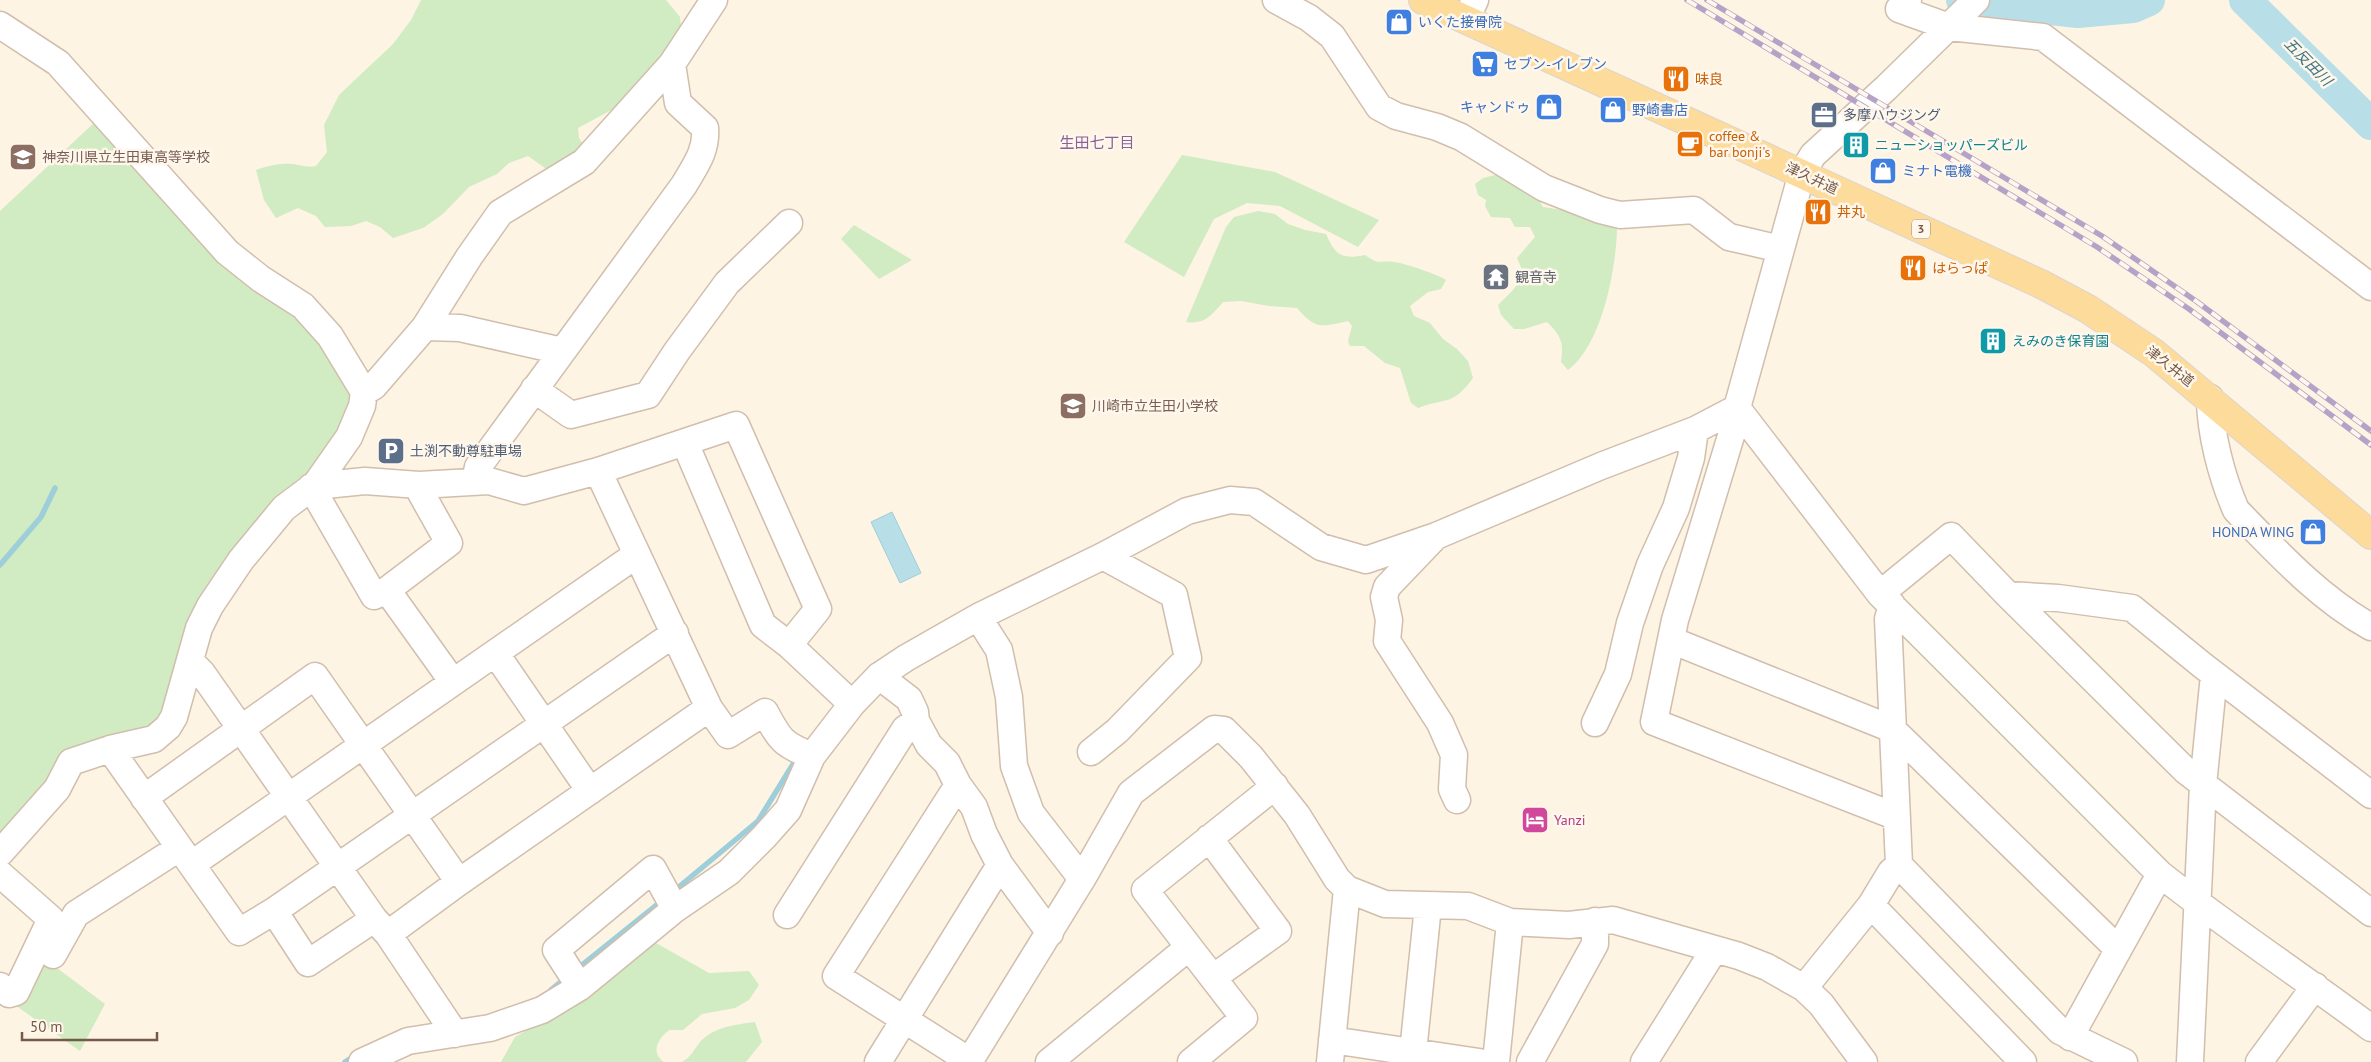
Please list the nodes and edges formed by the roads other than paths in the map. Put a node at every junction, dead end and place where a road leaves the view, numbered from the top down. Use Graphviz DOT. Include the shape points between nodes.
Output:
graph roads {
  1 [pos="714,0"];
  2 [pos="1423,0"];
  3 [pos="1290,4"];
  4 [pos="1903,5"];
  5 [pos="1470,10"];
  6 [pos="1962,14"];
  7 [pos="0,25"];
  8 [pos="672,64"];
  9 [pos="1802,173"];
  10 [pos="789,223"];
  11 [pos="1781,249"];
  12 [pos="2371,287"];
  13 [pos="425,326"];
  14 [pos="562,351"];
  15 [pos="534,389"];
  16 [pos="364,392"];
  17 [pos="2210,398"];
  18 [pos="1737,408"];
  19 [pos="1696,430"];
  20 [pos="685,443"];
  21 [pos="598,471"];
  22 [pos="475,481"];
  23 [pos="313,486"];
  24 [pos="419,486"];
  25 [pos="2371,535"];
  26 [pos="1436,536"];
  27 [pos="636,555"];
  28 [pos="1103,556"];
  29 [pos="387,590"];
  30 [pos="2008,595"];
  31 [pos="1886,600"];
  32 [pos="978,617"];
  33 [pos="2371,627"];
  34 [pos="675,633"];
  35 [pos="1671,640"];
  36 [pos="788,644"];
  37 [pos="496,654"];
  38 [pos="191,662"];
  39 [pos="2214,674"];
  40 [pos="879,676"];
  41 [pos="454,682"];
  42 [pos="852,704"];
  43 [pos="709,708"];
  44 [pos="916,721"];
  45 [pos="545,723"];
  46 [pos="1595,723"];
  47 [pos="240,728"];
  48 [pos="1892,729"];
  49 [pos="364,744"];
  50 [pos="110,749"];
  51 [pos="1091,752"];
  52 [pos="812,756"];
  53 [pos="958,785"];
  54 [pos="2203,785"];
  55 [pos="1275,786"];
  56 [pos="590,791"];
  57 [pos="289,795"];
  58 [pos="2371,795"];
  59 [pos="144,798"];
  60 [pos="1457,800"];
  61 [pos="412,815"];
  62 [pos="1897,817"];
  63 [pos="1209,838"];
  64 [pos="0,853"];
  65 [pos="185,856"];
  66 [pos="1000,865"];
  67 [pos="1899,865"];
  68 [pos="338,867"];
  69 [pos="0,874"];
  70 [pos="2160,874"];
  71 [pos="1082,879"];
  72 [pos="459,882"];
  73 [pos="1347,889"];
  74 [pos="2197,903"];
  75 [pos="1870,904"];
  76 [pos="1428,906"];
  77 [pos="676,909"];
  78 [pos="274,911"];
  79 [pos="2371,913"];
  80 [pos="787,915"];
  81 [pos="1595,921"];
  82 [pos="1510,922"];
  83 [pos="381,926"];
  84 [pos="1050,932"];
  85 [pos="1189,947"];
  86 [pos="2118,949"];
  87 [pos="1714,950"];
  88 [pos="53,955"];
  89 [pos="1214,977"];
  90 [pos="0,986"];
  91 [pos="2315,986"];
  92 [pos="580,987"];
  93 [pos="1804,988"];
  94 [pos="903,1020"];
  95 [pos="2371,1028"];
  96 [pos="455,1034"];
  97 [pos="2070,1037"];
  98 [pos="1331,1051"];
  99 [pos="1413,1052"];
  100 [pos="362,1062"];
  101 [pos="878,1062"];
  102 [pos="970,1062"];
  103 [pos="1049,1062"];
  104 [pos="1191,1062"];
  105 [pos="1479,1062"];
  106 [pos="1496,1062"];
  107 [pos="1530,1062"];
  108 [pos="1645,1062"];
  109 [pos="1864,1062"];
  110 [pos="2023,1062"];
  111 [pos="2124,1062"];
  112 [pos="2190,1062"];
  113 [pos="2259,1062"];
  1 -- 8 [label="street"];
  2 -- 5 [label="main road, 津久井道 / 3"];
  3 -- 11 [label="street" via="1332,36 1379,107 1396,116 1461,137 1527,179 1600,210 1620,215 1694,210 1729,237"];
  4 -- 6 [label="street"];
  5 -- 9 [label="main road, 津久井道 / 3"];
  6 -- 9 [label="street" via="1813,155"];
  6 -- 12 [label="street" via="2043,37"];
  7 -- 16 [label="street" via="58,63 227,252 303,306 330,336"];
  8 -- 13 [label="street" via="584,162 500,213"];
  8 -- 14 [label="street" via="678,103 705,128 706,141 701,156"];
  9 -- 11 [label="street"];
  9 -- 17 [label="main road, 津久井道 / 3" via="2088,309 2126,332"];
  10 -- 15 [label="street" via="727,283 648,395 571,414"];
  11 -- 18 [label="street"];
  13 -- 14 [label="street" via="460,328"];
  13 -- 16 [label="street" via="374,386"];
  14 -- 15 [label="street"];
  15 -- 22 [label="street" via="478,467"];
  16 -- 23 [label="street" via="362,406 348,437"];
  17 -- 25 [label="main road, 津久井道 / 3"];
  17 -- 33 [label="street" via="2210,419 2236,510 2319,590"];
  18 -- 19 [label="street"];
  18 -- 31 [label="street"];
  18 -- 35 [label="street"];
  19 -- 26 [label="street" via="1600,466"];
  19 -- 46 [label="street" via="1676,508 1650,564 1630,623 1618,674"];
  20 -- 21 [label="street"];
  20 -- 36 [label="street" via="763,625"];
  20 -- 36 [label="street" via="736,425 818,609"];
  21 -- 22 [label="street" via="524,491 489,481"];
  21 -- 27 [label="street"];
  22 -- 24 [label="street"];
  23 -- 24 [label="street" via="365,481"];
  23 -- 29 [label="street" via="374,596"];
  23 -- 38 [label="street" via="284,508 241,560 210,606"];
  24 -- 29 [label="street" via="449,543"];
  26 -- 28 [label="street" via="1366,560 1321,547 1254,502 1230,500 1187,511"];
  26 -- 60 [label="street" via="1387,587 1384,597 1389,620 1387,641 1440,722 1454,755 1452,789"];
  27 -- 34 [label="street"];
  27 -- 37 [label="street"];
  28 -- 32 [label="street"];
  28 -- 51 [label="street" via="1174,595 1188,658 1117,731"];
  29 -- 41 [label="street"];
  30 -- 31 [label="street" via="1951,536"];
  30 -- 39 [label="street" via="2132,608"];
  30 -- 54 [label="street"];
  31 -- 48 [label="street"];
  31 -- 70 [label="street"];
  32 -- 40 [label="street"];
  32 -- 71 [label="street" via="999,650 1009,698 1014,766 1031,814"];
  34 -- 43 [label="street"];
  34 -- 45 [label="street"];
  35 -- 48 [label="street"];
  35 -- 62 [label="street" via="1654,722"];
  36 -- 42 [label="street"];
  37 -- 41 [label="street"];
  37 -- 45 [label="street"];
  38 -- 47 [label="street"];
  38 -- 50 [label="street" via="168,727 154,739"];
  39 -- 54 [label="street"];
  39 -- 58 [label="street"];
  40 -- 42 [label="street"];
  40 -- 44 [label="street" via="909,699"];
  41 -- 49 [label="street"];
  42 -- 52 [label="street"];
  43 -- 52 [label="street" via="728,735 765,712 779,739"];
  43 -- 56 [label="street"];
  44 -- 53 [label="street" via="929,745 948,763"];
  44 -- 80 [label="street" via="905,729"];
  45 -- 56 [label="street"];
  45 -- 61 [label="street"];
  47 -- 49 [label="street" via="315,676"];
  47 -- 57 [label="street"];
  47 -- 59 [label="street"];
  48 -- 62 [label="street"];
  48 -- 86 [label="street"];
  49 -- 57 [label="street"];
  49 -- 61 [label="street"];
  50 -- 59 [label="street"];
  50 -- 64 [label="street" via="71,762 57,789"];
  52 -- 77 [label="street" via="788,810 764,837 729,872"];
  53 -- 66 [label="street" via="974,807"];
  53 -- 94 [label="street" via="836,976"];
  54 -- 74 [label="street"];
  54 -- 79 [label="street"];
  55 -- 63 [label="street"];
  55 -- 71 [label="street" via="1224,730 1214,729 1131,793"];
  55 -- 73 [label="street" via="1336,879"];
  56 -- 72 [label="street"];
  57 -- 65 [label="street"];
  57 -- 68 [label="street"];
  59 -- 65 [label="street"];
  61 -- 68 [label="street"];
  61 -- 72 [label="street"];
  62 -- 67 [label="street"];
  63 -- 85 [label="street" via="1145,890"];
  63 -- 89 [label="street" via="1278,931"];
  65 -- 78 [label="street" via="239,932"];
  65 -- 88 [label="street" via="76,914"];
  66 -- 84 [label="street"];
  66 -- 94 [label="street"];
  67 -- 75 [label="street"];
  67 -- 97 [label="street" via="2060,1031"];
  68 -- 78 [label="street"];
  68 -- 83 [label="street"];
  69 -- 90 [label="street" via="51,919 16,992 9,994"];
  70 -- 74 [label="street"];
  70 -- 86 [label="street"];
  71 -- 84 [label="street"];
  72 -- 83 [label="street"];
  73 -- 76 [label="street" via="1386,904"];
  73 -- 98 [label="street"];
  74 -- 91 [label="street"];
  74 -- 112 [label="street"];
  75 -- 93 [label="street"];
  75 -- 110 [label="street"];
  76 -- 82 [label="street" via="1468,906"];
  76 -- 99 [label="street"];
  77 -- 92 [label="street"];
  77 -- 92 [label="street" via="653,869 556,950"];
  78 -- 83 [label="street" via="308,963"];
  81 -- 82 [label="street" via="1569,925"];
  81 -- 87 [label="street" via="1613,920"];
  81 -- 107 [label="street" via="1595,944"];
  82 -- 106 [label="street"];
  83 -- 96 [label="street"];
  84 -- 102 [label="street"];
  85 -- 89 [label="street"];
  85 -- 103 [label="street"];
  86 -- 97 [label="street"];
  87 -- 93 [label="street" via="1767,967"];
  87 -- 108 [label="street"];
  89 -- 104 [label="street" via="1244,1018"];
  91 -- 95 [label="street"];
  91 -- 113 [label="street"];
  92 -- 96 [label="street" via="542,1010 490,1028"];
  93 -- 109 [label="street" via="1821,1004"];
  94 -- 101 [label="street"];
  94 -- 102 [label="street"];
  96 -- 100 [label="street" via="408,1041"];
  97 -- 111 [label="street"];
  98 -- 99 [label="street"];
  99 -- 105 [label="street"];
}
